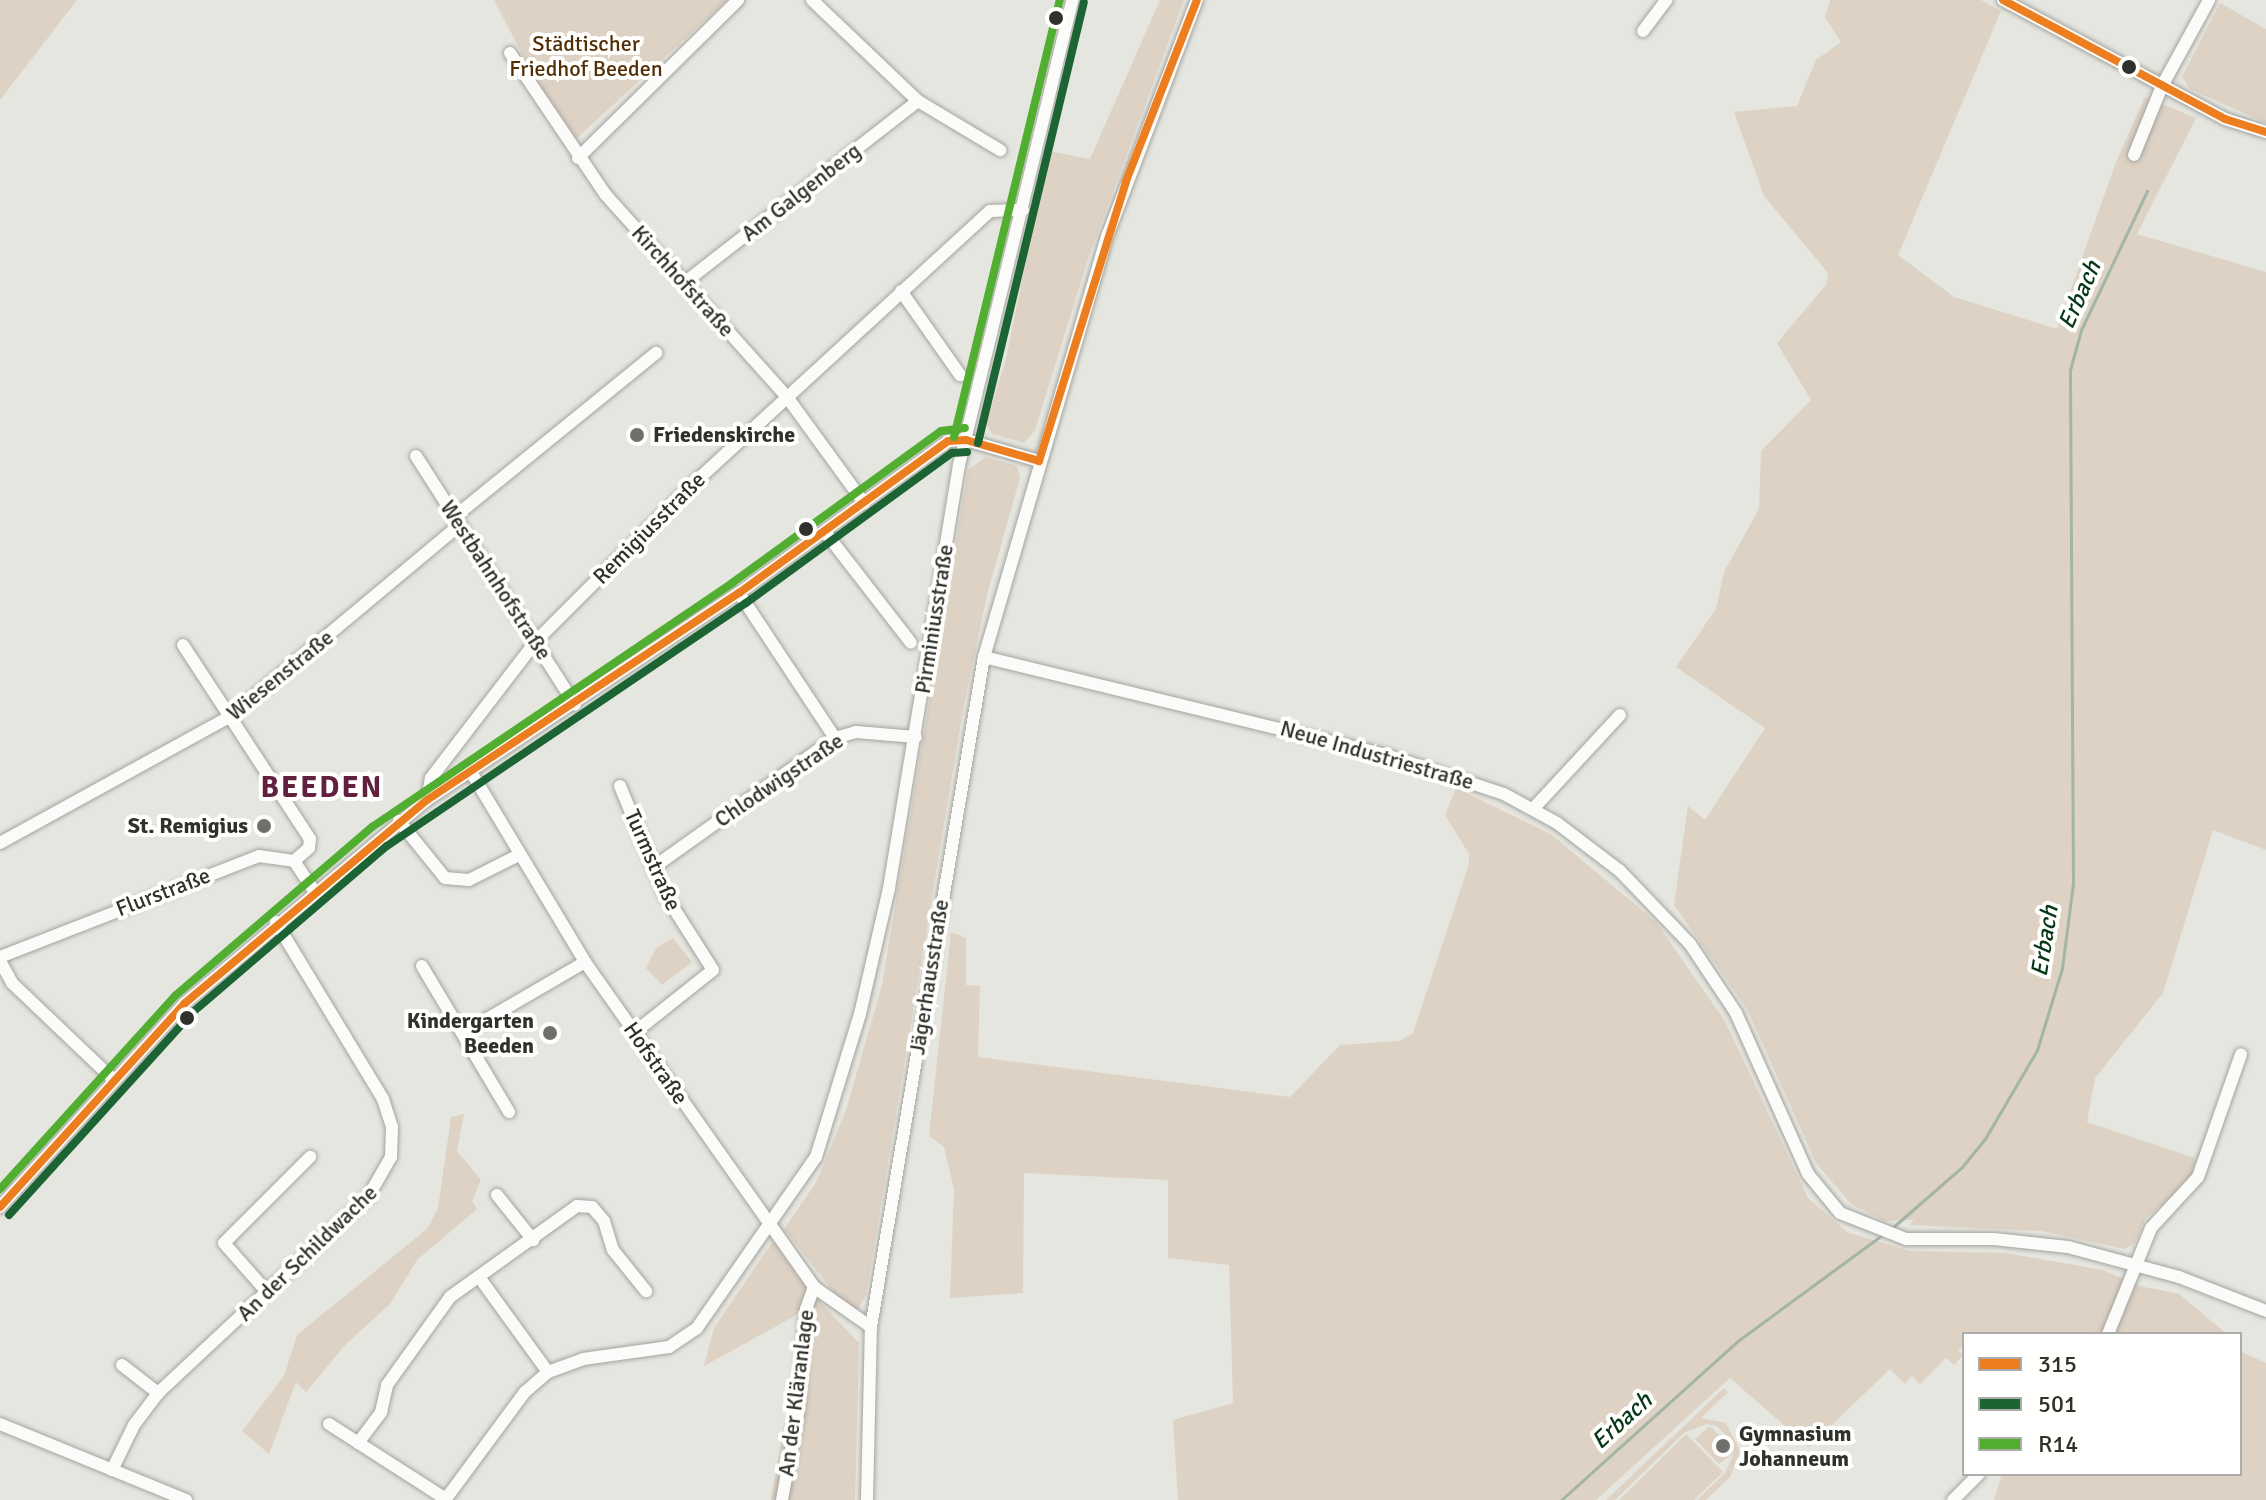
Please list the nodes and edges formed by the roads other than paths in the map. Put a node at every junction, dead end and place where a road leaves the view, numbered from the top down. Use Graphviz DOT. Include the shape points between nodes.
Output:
graph roads {
  1 [pos="738,0"];
  2 [pos="812,0"];
  3 [pos="1072,0"];
  4 [pos="1197,0"];
  5 [pos="1666,0"];
  6 [pos="2003,0"];
  7 [pos="2209,0"];
  8 [pos="1643,31"];
  9 [pos="510,53"];
  10 [pos="2162,86"];
  11 [pos="918,101"];
  12 [pos="2266,132"];
  13 [pos="1000,150"];
  14 [pos="2134,155"];
  15 [pos="578,158"];
  16 [pos="1023,210"];
  17 [pos="684,283"];
  18 [pos="901,291"];
  19 [pos="656,353"];
  20 [pos="960,375"];
  21 [pos="787,397"];
  22 [pos="966,440"];
  23 [pos="416,456"];
  24 [pos="1039,461"];
  25 [pos="864,503"];
  26 [pos="455,522"];
  27 [pos="825,532"];
  28 [pos="739,593"];
  29 [pos="536,641"];
  30 [pos="911,643"];
  31 [pos="183,645"];
  32 [pos="984,657"];
  33 [pos="575,705"];
  34 [pos="1620,715"];
  35 [pos="231,716"];
  36 [pos="916,737"];
  37 [pos="835,738"];
  38 [pos="471,772"];
  39 [pos="620,786"];
  40 [pos="427,800"];
  41 [pos="1533,809"];
  42 [pos="399,821"];
  43 [pos="0,843"];
  44 [pos="519,855"];
  45 [pos="294,861"];
  46 [pos="654,867"];
  47 [pos="314,891"];
  48 [pos="276,922"];
  49 [pos="0,959"];
  50 [pos="585,962"];
  51 [pos="422,966"];
  52 [pos="635,1032"];
  53 [pos="463,1033"];
  54 [pos="2241,1054"];
  55 [pos="114,1080"];
  56 [pos="509,1112"];
  57 [pos="310,1157"];
  58 [pos="497,1195"];
  59 [pos="0,1207"];
  60 [pos="769,1225"];
  61 [pos="533,1240"];
  62 [pos="2137,1264"];
  63 [pos="479,1277"];
  64 [pos="814,1287"];
  65 [pos="646,1291"];
  66 [pos="267,1292"];
  67 [pos="2266,1311"];
  68 [pos="871,1327"];
  69 [pos="2109,1332"];
  70 [pos="122,1365"];
  71 [pos="548,1372"];
  72 [pos="158,1393"];
  73 [pos="0,1424"];
  74 [pos="329,1424"];
  75 [pos="358,1443"];
  76 [pos="112,1470"];
  77 [pos="1975,1478"];
  78 [pos="446,1499"];
  79 [pos="186,1500"];
  80 [pos="782,1500"];
  81 [pos="867,1500"];
  82 [pos="1953,1500"];
  83 [pos="1973,1500"];
  1 -- 15 [label="street"];
  2 -- 11 [label="street"];
  3 -- 16 [label="street, Pirminiusstraße"];
  4 -- 24 [label="street, Jägerhausstraße" via="1117,207"];
  5 -- 8 [label="street"];
  6 -- 10 [label="street"];
  7 -- 10 [label="street"];
  9 -- 15 [label="street, Kirchhofstraße"];
  10 -- 12 [label="street" via="2225,119"];
  10 -- 14 [label="street"];
  11 -- 13 [label="street"];
  11 -- 17 [label="street, Am Galgenberg"];
  15 -- 17 [label="street, Kirchhofstraße"];
  16 -- 18 [label="street, Remigiusstraße" via="990,211"];
  16 -- 22 [label="street, Pirminiusstraße"];
  17 -- 21 [label="street, Kirchhofstraße"];
  18 -- 20 [label="street"];
  18 -- 21 [label="street, Remigiusstraße"];
  19 -- 26 [label="street, Wiesenstraße"];
  21 -- 25 [label="street, Kirchhofstraße"];
  21 -- 29 [label="street, Remigiusstraße"];
  22 -- 24 [label="street"];
  22 -- 25 [label="street" via="948,441"];
  22 -- 36 [label="street, Pirminiusstraße"];
  23 -- 26 [label="street, Westbahnhofstraße"];
  24 -- 32 [label="street, Jägerhausstraße"];
  25 -- 27 [label="street"];
  26 -- 29 [label="street, Westbahnhofstraße"];
  26 -- 35 [label="street, Wiesenstraße"];
  27 -- 28 [label="street"];
  27 -- 30 [label="street"];
  28 -- 33 [label="street"];
  28 -- 37 [label="street"];
  29 -- 33 [label="street, Westbahnhofstraße"];
  29 -- 40 [label="street, Remigiusstraße" via="431,778"];
  31 -- 35 [label="street"];
  32 -- 41 [label="street, Neue Industriestraße" via="1383,754 1484,785"];
  32 -- 68 [label="street, Jägerhausstraße"];
  33 -- 38 [label="street"];
  34 -- 41 [label="street"];
  35 -- 43 [label="street, Wiesenstraße"];
  35 -- 45 [label="street" via="310,839 309,848"];
  36 -- 37 [label="street, Chlodwigstraße" via="856,732"];
  36 -- 60 [label="street, Pirminiusstraße" via="867,988 830,1116 806,1175"];
  37 -- 46 [label="street, Chlodwigstraße"];
  38 -- 40 [label="street"];
  38 -- 44 [label="street, Hofstraße"];
  39 -- 46 [label="street, Turmstraße"];
  40 -- 42 [label="street"];
  41 -- 62 [label="street, Neue Industriestraße" via="1620,871 1690,944 1736,1013 1817,1189 1840,1213 1897,1237 2068,1247"];
  42 -- 44 [label="street" via="445,878 469,880"];
  42 -- 47 [label="street"];
  44 -- 50 [label="street, Hofstraße"];
  45 -- 47 [label="street"];
  45 -- 49 [label="street, Flurstraße" via="282,855 259,856"];
  46 -- 52 [label="street, Turmstraße" via="713,970"];
  47 -- 48 [label="street"];
  48 -- 55 [label="street" via="185,1003"];
  48 -- 66 [label="street, An der Schildwache" via="383,1099 394,1140 378,1186"];
  49 -- 55 [label="street" via="12,983"];
  50 -- 52 [label="street, Hofstraße"];
  50 -- 53 [label="street"];
  51 -- 53 [label="street"];
  52 -- 60 [label="street, Hofstraße"];
  53 -- 56 [label="street"];
  54 -- 62 [label="street" via="2198,1177 2151,1228"];
  55 -- 59 [label="street"];
  57 -- 66 [label="street" via="224,1243"];
  58 -- 61 [label="street"];
  60 -- 64 [label="street, Hofstraße"];
  60 -- 71 [label="street, Pirminiusstraße" via="710,1313 686,1337 651,1351 583,1359"];
  61 -- 63 [label="street"];
  61 -- 65 [label="street" via="577,1206 592,1207 604,1221 613,1250"];
  62 -- 67 [label="street, Neue Industriestraße"];
  62 -- 69 [label="street"];
  63 -- 71 [label="street"];
  63 -- 75 [label="street" via="450,1297 425,1330 387,1385 381,1412"];
  64 -- 68 [label="street, Hofstraße"];
  64 -- 80 [label="street, An der Kläranlage" via="806,1309 798,1413"];
  66 -- 72 [label="street, An der Schildwache"];
  68 -- 81 [label="street, Jägerhausstraße"];
  70 -- 72 [label="street"];
  71 -- 78 [label="street" via="525,1392"];
  72 -- 76 [label="street, An der Schildwache" via="134,1425"];
  73 -- 76 [label="street"];
  74 -- 75 [label="street"];
  75 -- 78 [label="street"];
  76 -- 79 [label="street"];
  77 -- 82 [label="street"];
  77 -- 83 [label="street"];
}
